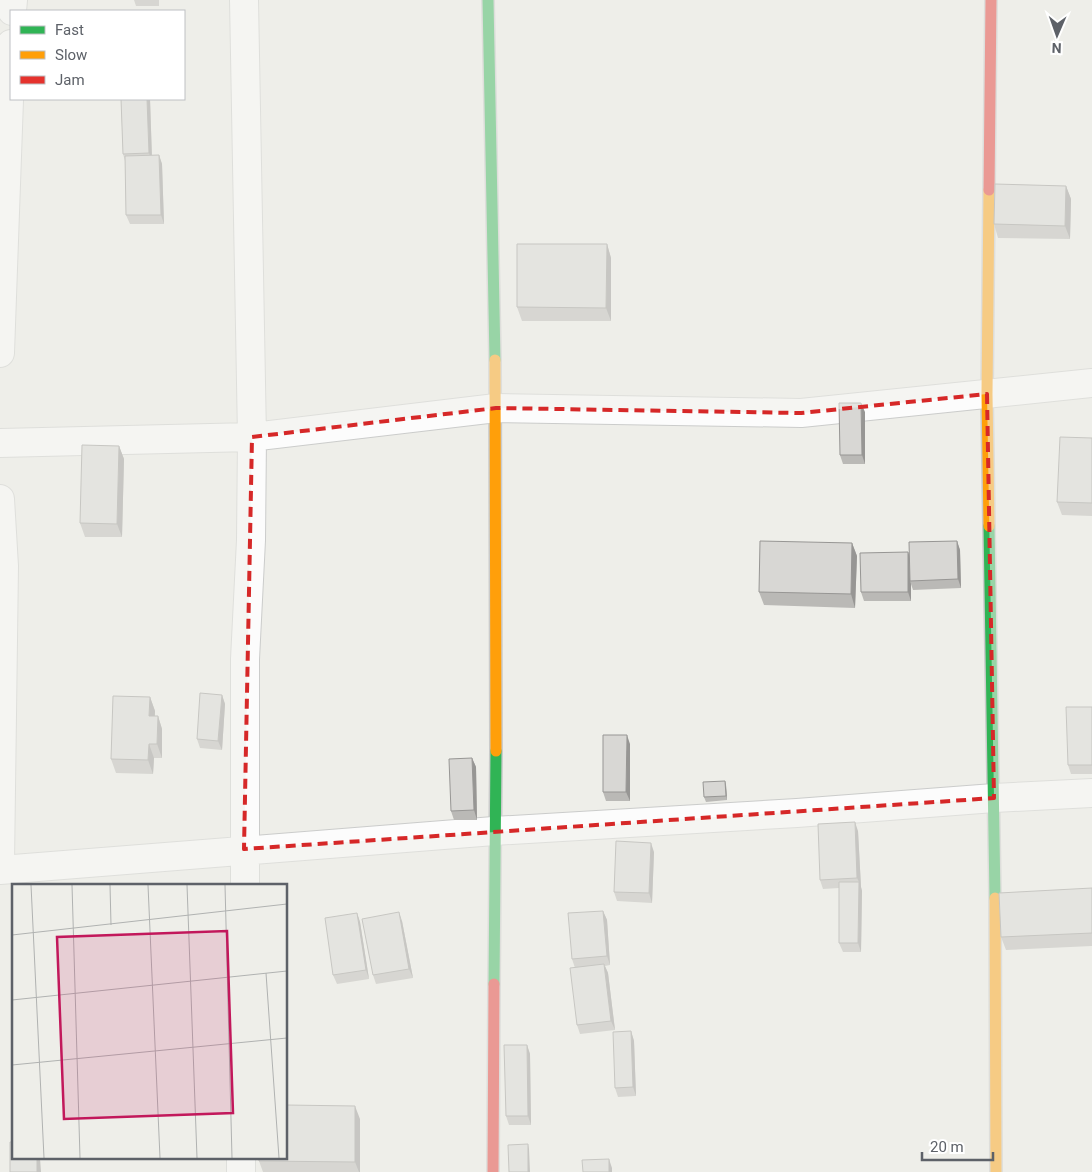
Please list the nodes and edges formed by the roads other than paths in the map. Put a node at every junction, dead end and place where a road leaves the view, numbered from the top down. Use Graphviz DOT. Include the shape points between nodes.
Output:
graph roads {
  1 [pos="244,0"];
  2 [pos="488,0"];
  3 [pos="991,0"];
  4 [pos="10,72"];
  5 [pos="0,353"];
  6 [pos="1092,383"];
  7 [pos="987,394"];
  8 [pos="496,408"];
  9 [pos="252,437"];
  10 [pos="0,443"];
  11 [pos="0,499"];
  12 [pos="1092,793"];
  13 [pos="994,798"];
  14 [pos="494,831"];
  15 [pos="244,850"];
  16 [pos="0,864"];
  17 [pos="0,870"];
  18 [pos="244,884"];
  19 [pos="493,1172"];
  20 [pos="996,1172"];
  1 -- 9 [label="street"];
  2 -- 8 [label="street"];
  3 -- 7 [label="street"];
  4 -- 5 [label="street"];
  6 -- 7 [label="street"];
  7 -- 8 [label="street" via="800,413"];
  7 -- 13 [label="street"];
  8 -- 9 [label="street"];
  8 -- 14 [label="street"];
  9 -- 10 [label="street"];
  9 -- 15 [label="street" via="245,659"];
  11 -- 16 [label="street" via="4,566"];
  12 -- 13 [label="street"];
  13 -- 14 [label="street" via="797,814"];
  13 -- 20 [label="street"];
  14 -- 15 [label="street"];
  14 -- 19 [label="street"];
  15 -- 17 [label="street"];
  15 -- 18 [label="street"];
}
